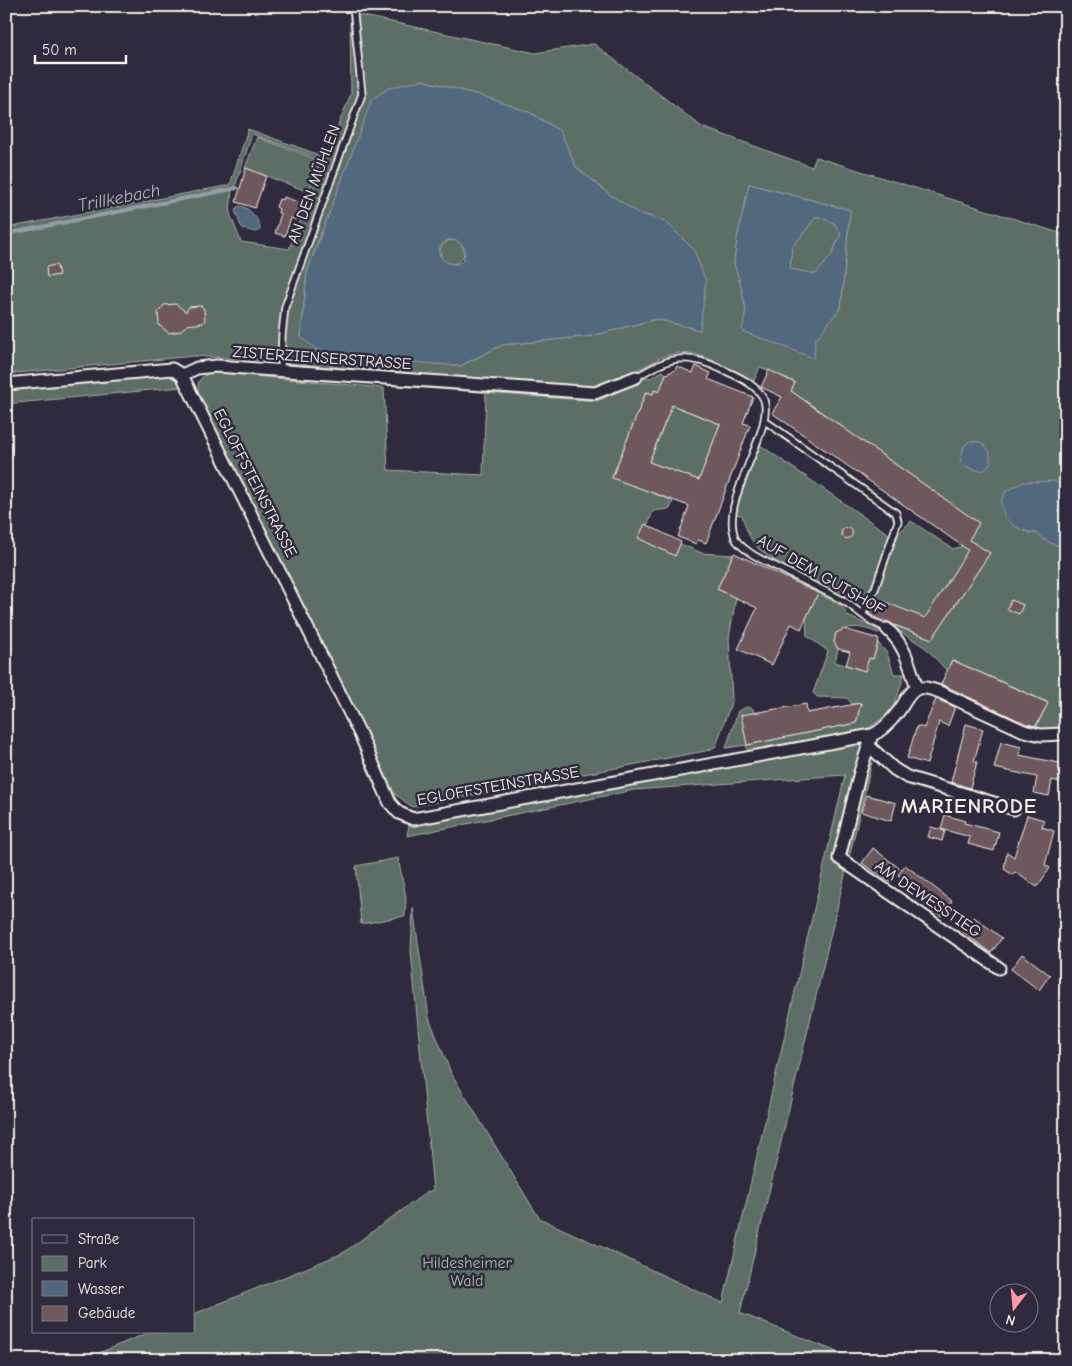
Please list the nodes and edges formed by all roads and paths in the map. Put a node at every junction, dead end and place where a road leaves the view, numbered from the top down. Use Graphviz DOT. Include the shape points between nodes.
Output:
graph roads {
  1 [pos="353,6"];
  2 [pos="281,370"];
  3 [pos="182,375"];
  4 [pos="636,377"];
  5 [pos="6,384"];
  6 [pos="765,421"];
  7 [pos="863,614"];
  8 [pos="887,629"];
  9 [pos="917,688"];
  10 [pos="1066,733"];
  11 [pos="870,741"];
  12 [pos="1014,809"];
  13 [pos="999,968"];
  1 -- 2 [label="lane, AN DEN MÜHLEN" via="362,94 285,307"];
  2 -- 3 [label="street, ZISTERZIENSERSTRASSE" via="217,366 197,368"];
  2 -- 4 [label="street, ZISTERZIENSERSTRASSE" via="596,393"];
  3 -- 5 [label="street" via="172,369"];
  3 -- 11 [label="street, EGLOFFSTEINSTRASSE" via="356,725 390,803 399,813 414,819"];
  4 -- 6 [label="lane, AUF DEM GUTSHOF" via="662,362 677,358 708,363 757,389 766,406"];
  6 -- 7 [label="lane" via="896,512 898,521"];
  6 -- 7 [label="lane, AUF DEM GUTSHOF" via="734,499 731,519 735,539 752,555 842,600"];
  7 -- 8 [label="lane, AUF DEM GUTSHOF"];
  8 -- 9 [label="street" via="908,657"];
  9 -- 10 [label="street" via="942,693 1024,732 1041,735"];
  9 -- 11 [label="street"];
  11 -- 12 [label="street" via="894,769 907,777"];
  11 -- 13 [label="street, AM DEWESSTIEG" via="839,858"];
}
